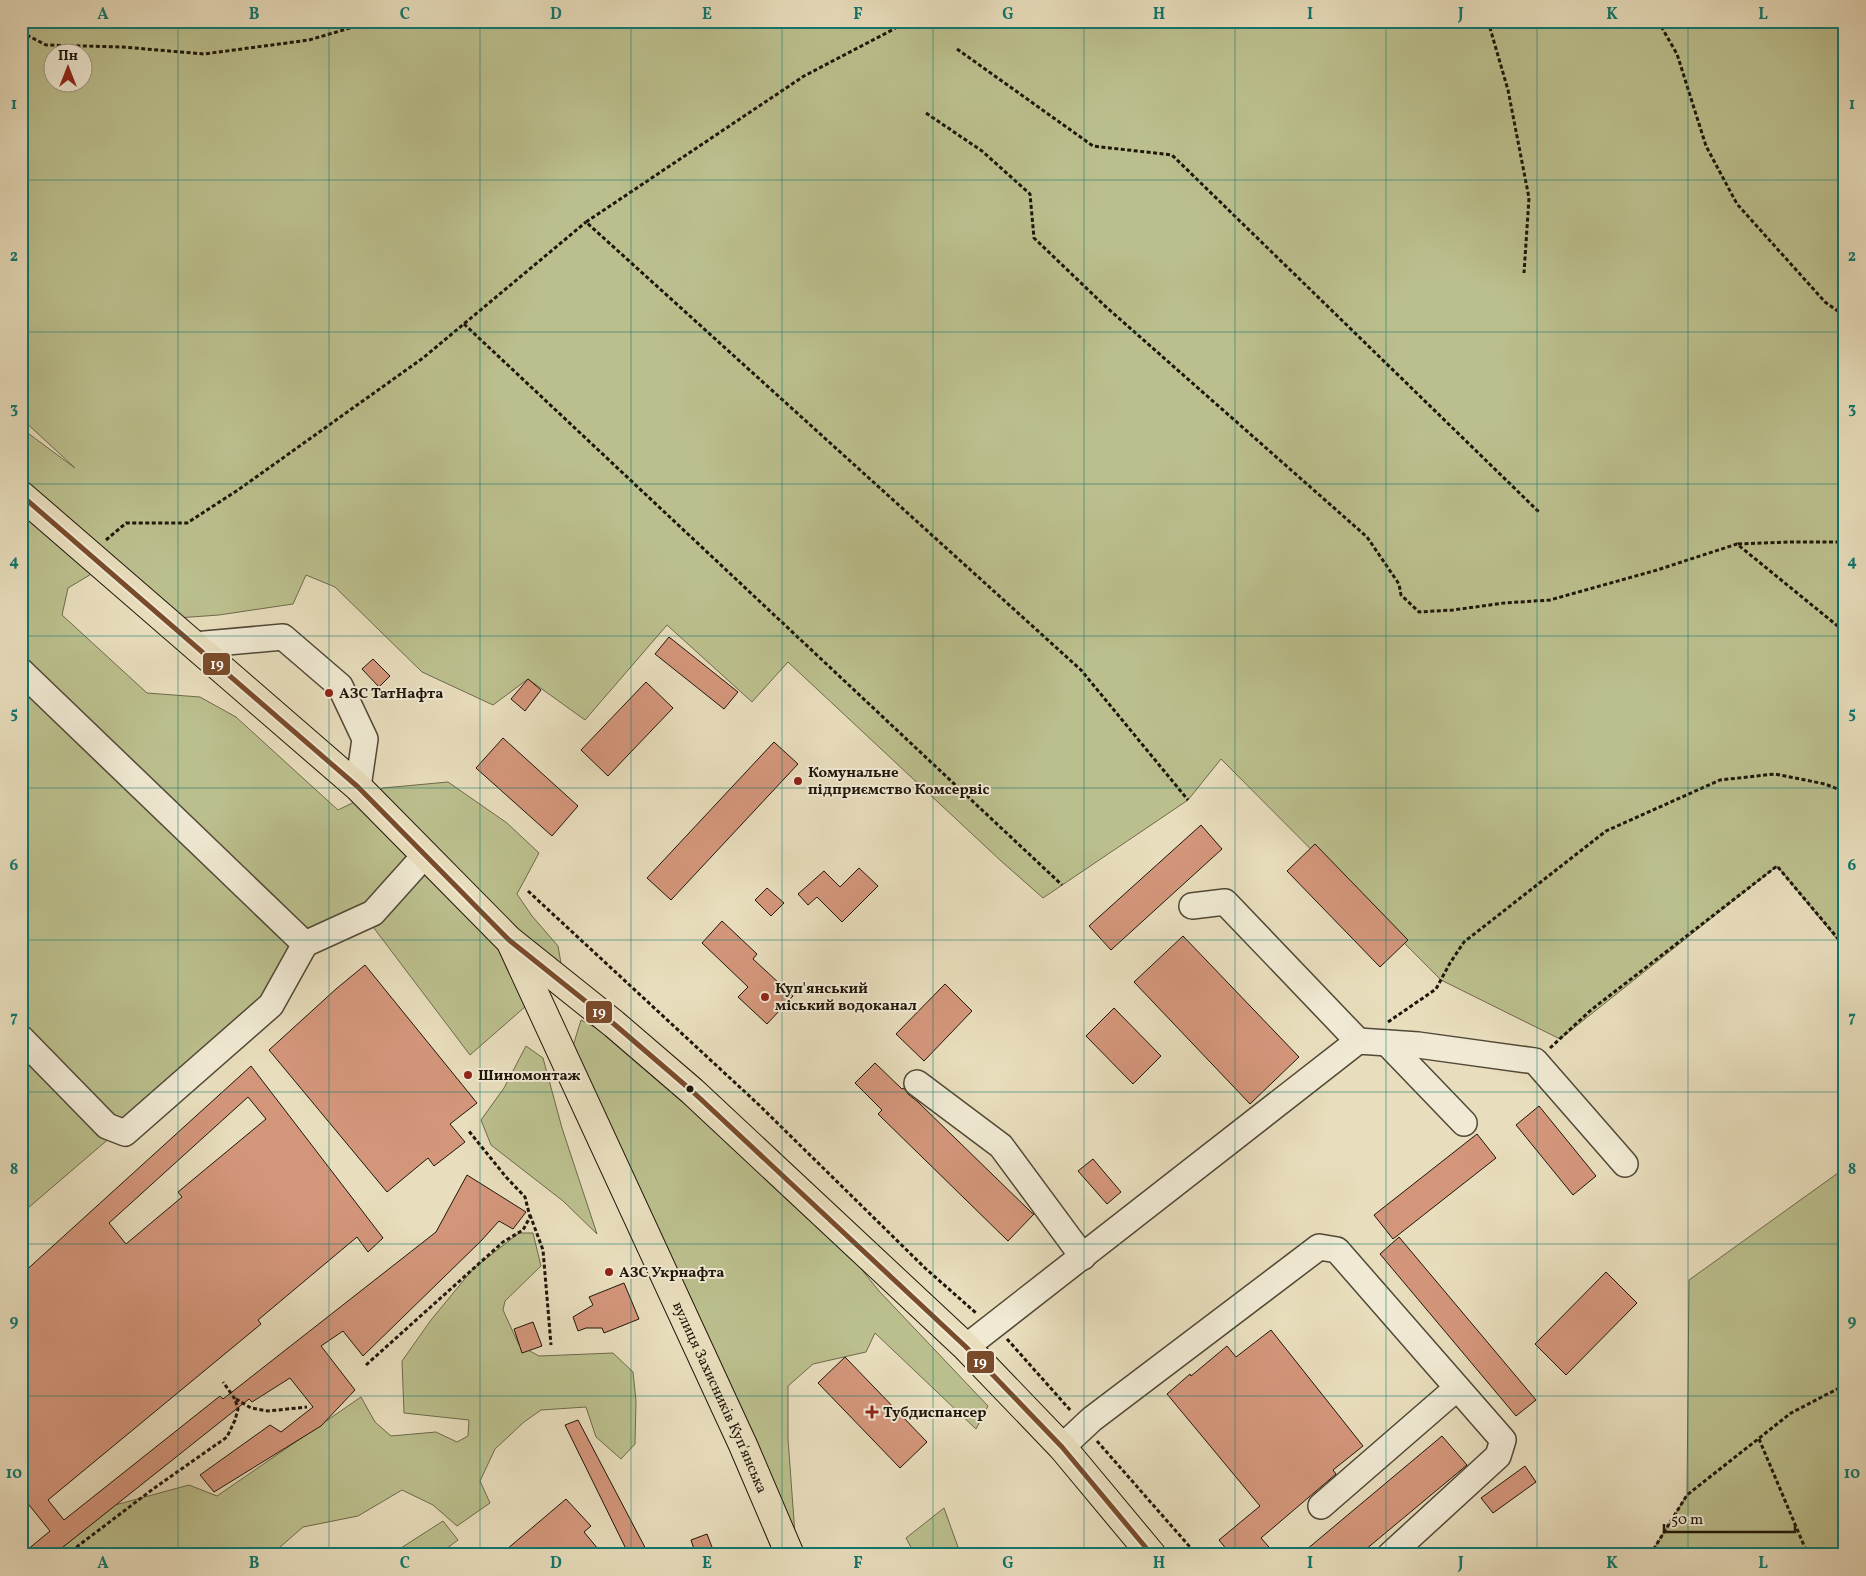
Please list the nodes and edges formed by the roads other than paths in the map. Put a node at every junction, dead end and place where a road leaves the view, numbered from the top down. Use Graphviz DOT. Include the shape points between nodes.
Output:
graph roads {
  1 [pos="21,494"];
  2 [pos="194,645"];
  3 [pos="21,671"];
  4 [pos="358,787"];
  5 [pos="425,855"];
  6 [pos="1192,906"];
  7 [pos="509,940"];
  8 [pos="306,944"];
  9 [pos="21,1038"];
  10 [pos="1358,1042"];
  11 [pos="1387,1043"];
  12 [pos="917,1083"];
  13 [pos="1464,1123"];
  14 [pos="1625,1164"];
  15 [pos="1083,1257"];
  16 [pos="966,1347"];
  17 [pos="1457,1388"];
  18 [pos="1062,1447"];
  19 [pos="1321,1506"];
  20 [pos="790,1555"];
  21 [pos="1152,1555"];
  22 [pos="1390,1555"];
  1 -- 2 [label="main road"];
  2 -- 4 [label="main road"];
  2 -- 4 [label="lane" via="284,637 340,686 365,739"];
  3 -- 8 [label="lane"];
  4 -- 5 [label="main road"];
  5 -- 7 [label="main road"];
  5 -- 8 [label="lane" via="373,913"];
  6 -- 10 [label="lane" via="1225,902"];
  7 -- 16 [label="main road" via="692,1091"];
  7 -- 20 [label="main road, вулиця Захисників Куп'янська" via="744,1445"];
  8 -- 9 [label="lane" via="271,1005 125,1133 107,1126"];
  10 -- 11 [label="lane"];
  10 -- 15 [label="lane"];
  11 -- 13 [label="lane"];
  11 -- 14 [label="lane" via="1535,1061"];
  12 -- 15 [label="lane" via="1002,1146"];
  15 -- 16 [label="lane"];
  16 -- 18 [label="main road"];
  17 -- 18 [label="lane" via="1337,1250 1319,1247 1084,1426"];
  17 -- 19 [label="lane"];
  17 -- 22 [label="lane" via="1503,1440 1498,1456"];
  18 -- 21 [label="main road"];
}
